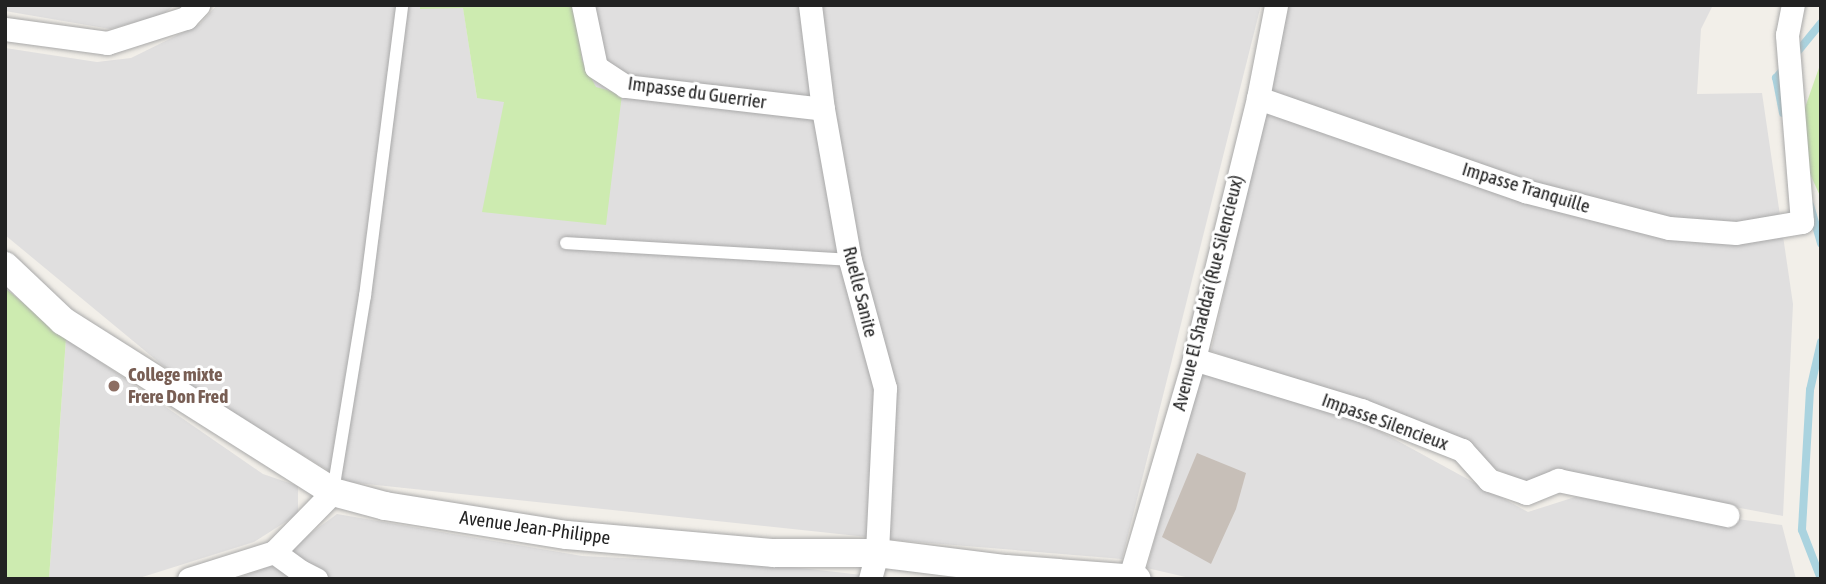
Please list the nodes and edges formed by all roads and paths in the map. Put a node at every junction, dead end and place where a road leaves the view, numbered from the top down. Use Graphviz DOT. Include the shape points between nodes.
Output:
graph roads {
  1 [pos="198,5"];
  2 [pos="583,5"];
  3 [pos="810,5"];
  4 [pos="1276,5"];
  5 [pos="1793,5"];
  6 [pos="402,6"];
  7 [pos="5,29"];
  8 [pos="1258,98"];
  9 [pos="823,109"];
  10 [pos="566,243"];
  11 [pos="850,260"];
  12 [pos="5,266"];
  13 [pos="1194,359"];
  14 [pos="333,492"];
  15 [pos="1727,515"];
  16 [pos="274,552"];
  17 [pos="874,566"];
  18 [pos="1133,578"];
  19 [pos="188,579"];
  20 [pos="316,579"];
  1 -- 7 [label="street" via="186,18 107,43"];
  2 -- 9 [label="street, Impasse du Guerrier" via="597,66 625,86"];
  3 -- 9 [label="street, Ruelle Sanite"];
  4 -- 8 [label="street, Avenue El Shaddaï (Rue Silencieux)"];
  5 -- 8 [label="street, Impasse Tranquille" via="1787,35 1802,222 1736,233 1669,228 1525,191"];
  6 -- 14 [label="lane" via="365,296"];
  8 -- 13 [label="street, Avenue El Shaddaï (Rue Silencieux)"];
  9 -- 11 [label="street, Ruelle Sanite"];
  10 -- 11 [label="lane"];
  11 -- 17 [label="street, Ruelle Sanite" via="885,388"];
  12 -- 14 [label="street, Avenue Jean-Philippe" via="63,321"];
  13 -- 15 [label="street, Impasse Silencieux" via="1361,410 1462,450 1489,481 1526,493 1558,480"];
  13 -- 18 [label="street, Avenue El Shaddaï (Rue Silencieux)"];
  14 -- 16 [label="street"];
  14 -- 17 [label="street, Avenue Jean-Philippe" via="385,506 567,535"];
  16 -- 19 [label="street"];
  16 -- 20 [label="street"];
  17 -- 18 [label="street, Avenue Jean-Philippe"];
}
